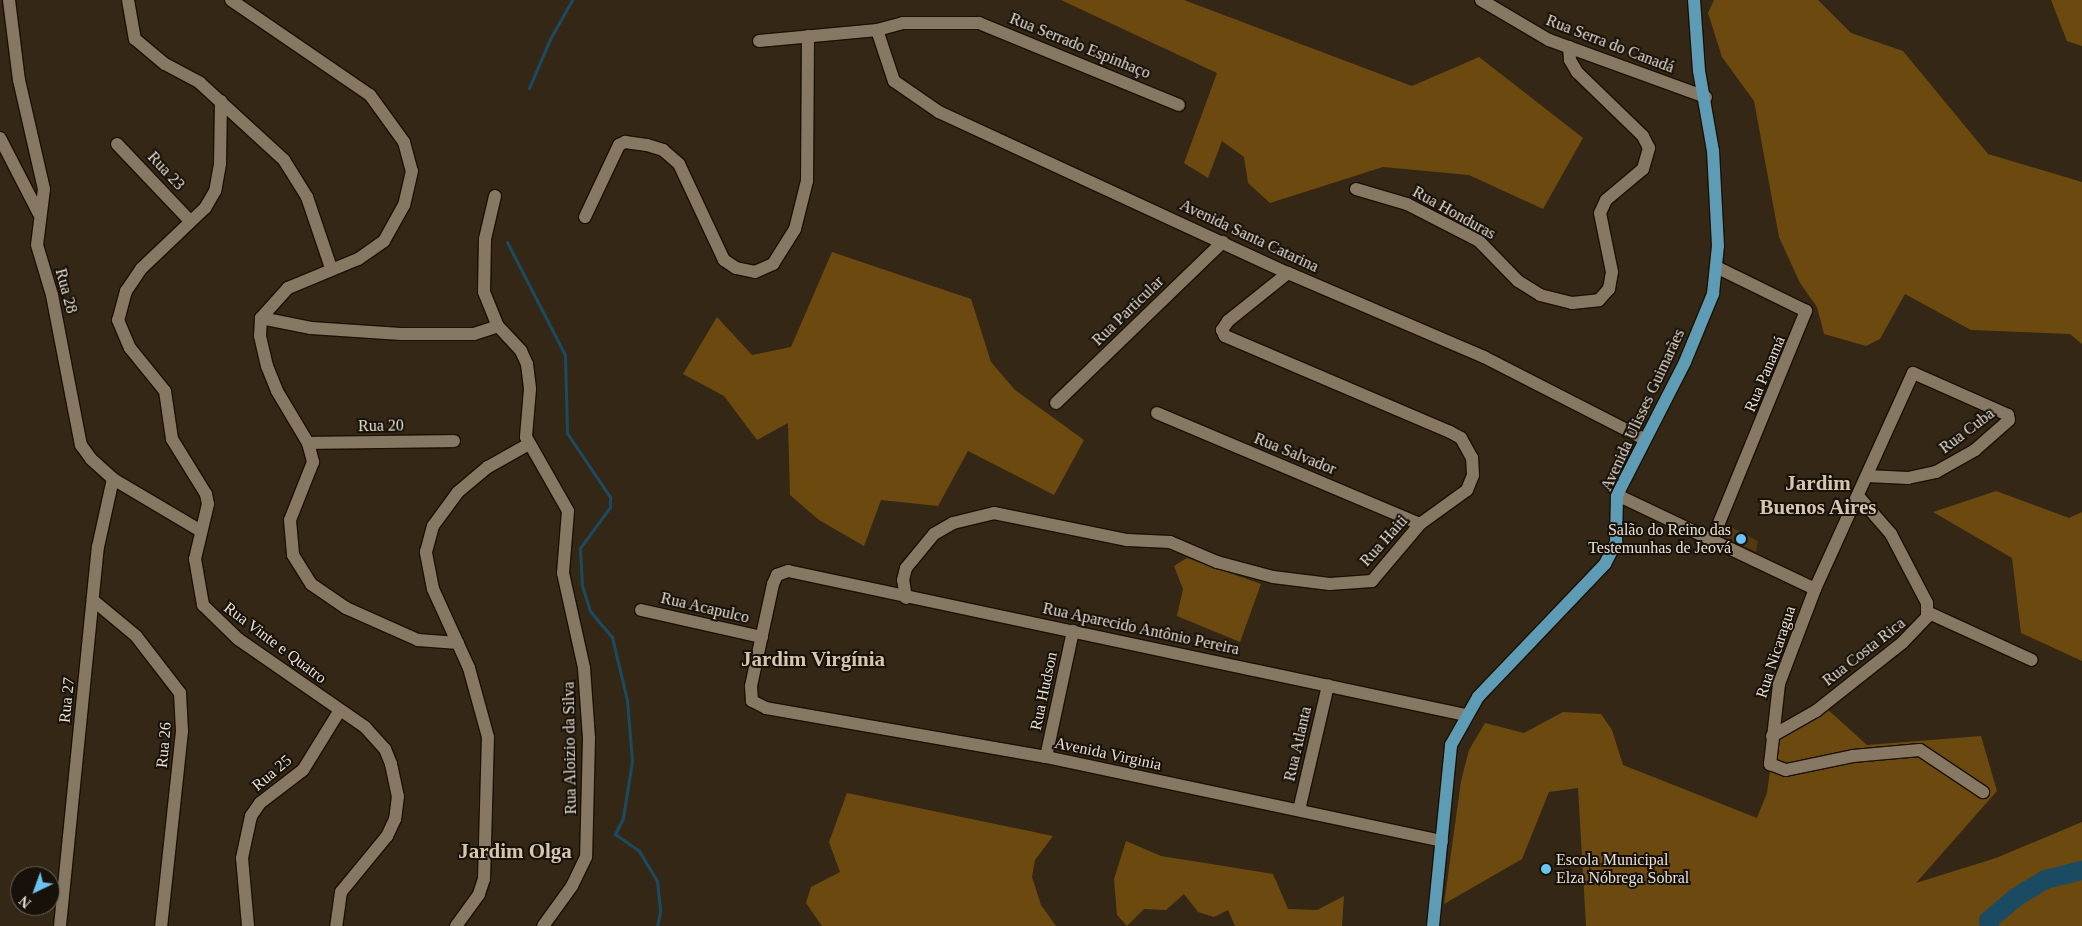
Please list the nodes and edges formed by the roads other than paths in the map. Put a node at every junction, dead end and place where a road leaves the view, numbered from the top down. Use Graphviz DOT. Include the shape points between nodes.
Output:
graph roads {
  1 [pos="9,0"];
  2 [pos="128,0"];
  3 [pos="231,0"];
  4 [pos="1481,0"];
  5 [pos="1694,0"];
  6 [pos="877,30"];
  7 [pos="808,36"];
  8 [pos="759,41"];
  9 [pos="1569,47"];
  10 [pos="1706,98"];
  11 [pos="221,101"];
  12 [pos="1180,106"];
  13 [pos="0,138"];
  14 [pos="117,144"];
  15 [pos="1356,189"];
  16 [pos="494,196"];
  17 [pos="39,214"];
  18 [pos="585,216"];
  19 [pos="190,221"];
  20 [pos="1223,242"];
  21 [pos="1716,267"];
  22 [pos="331,268"];
  23 [pos="1288,273"];
  24 [pos="262,318"];
  25 [pos="498,326"];
  26 [pos="1913,373"];
  27 [pos="1056,403"];
  28 [pos="1158,413"];
  29 [pos="1644,439"];
  30 [pos="454,441"];
  31 [pos="308,443"];
  32 [pos="529,444"];
  33 [pos="1867,476"];
  34 [pos="113,479"];
  35 [pos="1617,495"];
  36 [pos="1858,496"];
  37 [pos="1420,524"];
  38 [pos="201,531"];
  39 [pos="1712,540"];
  40 [pos="1814,589"];
  41 [pos="906,598"];
  42 [pos="94,601"];
  43 [pos="641,610"];
  44 [pos="1927,612"];
  45 [pos="1073,631"];
  46 [pos="762,637"];
  47 [pos="458,643"];
  48 [pos="2032,660"];
  49 [pos="1328,686"];
  50 [pos="340,710"];
  51 [pos="1465,715"];
  52 [pos="1772,736"];
  53 [pos="1046,757"];
  54 [pos="1983,792"];
  55 [pos="1299,810"];
  56 [pos="1442,840"];
  57 [pos="60,926"];
  58 [pos="161,926"];
  59 [pos="248,926"];
  60 [pos="336,926"];
  61 [pos="456,926"];
  62 [pos="544,926"];
  63 [pos="1433,926"];
  1 -- 17 [label="street, Rua 28" via="19,80 42,178"];
  2 -- 11 [label="street" via="135,39"];
  3 -- 22 [label="street" via="370,95 397,130 412,171 404,205 384,241 358,259"];
  4 -- 9 [label="street, Rua Serra do Canadá" via="1532,32"];
  5 -- 10 [label="main road, Avenida Ulisses Guimarães" via="1698,71"];
  6 -- 7 [label="street, Rua Serrado Espinhaço"];
  6 -- 12 [label="street, Rua Serrado Espinhaço" via="903,23 979,23"];
  6 -- 20 [label="street, Avenida Santa Catarina" via="894,81 916,99"];
  7 -- 8 [label="street, Rua Serrado Espinhaço"];
  7 -- 18 [label="street" via="807,181 794,228 773,264 755,272 736,268 724,260 679,164 663,150 647,145 625,142 619,145"];
  9 -- 10 [label="street, Rua Serra do Canadá"];
  9 -- 15 [label="street, Rua Honduras" via="1570,60 1577,72 1643,136 1650,148 1643,169 1606,200 1600,213 1612,272 1609,289 1599,300 1572,303 1540,295 1518,281 1478,241 1406,204"];
  10 -- 21 [label="main road, Avenida Ulisses Guimarães" via="1713,151"];
  11 -- 19 [label="street, Rua Vinte e Quatro" via="219,178 210,201"];
  11 -- 22 [label="street" via="275,149 293,172 307,197"];
  13 -- 17 [label="street"];
  14 -- 19 [label="street, Rua 23"];
  16 -- 25 [label="street" via="485,239 483,277 486,304"];
  17 -- 34 [label="street, Rua 28" via="38,251 52,295 81,445 91,460"];
  19 -- 38 [label="street, Rua Vinte e Quatro" via="134,278 123,298 118,320 130,348 165,391 172,439 206,494 208,504"];
  20 -- 23 [label="street, Avenida Santa Catarina"];
  20 -- 27 [label="street, Rua Particular"];
  21 -- 29 [label="main road, Avenida Ulisses Guimarães" via="1713,294 1688,354"];
  21 -- 39 [label="street, Rua Panamá" via="1806,311"];
  22 -- 24 [label="street" via="288,288"];
  23 -- 29 [label="street, Avenida Santa Catarina" via="1484,357"];
  23 -- 37 [label="street, Rua Haiti" via="1228,321 1223,334 1461,438 1472,458 1471,482 1457,500"];
  24 -- 25 [label="street" via="311,328 401,334 474,334"];
  24 -- 31 [label="street" via="260,336 271,374"];
  25 -- 32 [label="street" via="520,351 530,375"];
  26 -- 33 [label="street, Rua Nicaragua"];
  26 -- 33 [label="street, Rua Cuba" via="2008,415 2009,420 1960,460 1936,472 1908,478"];
  28 -- 37 [label="street, Rua Salvador"];
  29 -- 35 [label="main road, Avenida Ulisses Guimarães"];
  30 -- 31 [label="street, Rua 20"];
  31 -- 47 [label="street" via="313,462 290,520 290,544 302,574 339,604 402,636 437,643"];
  32 -- 47 [label="street" via="472,479 447,504 433,526 426,552 427,570"];
  32 -- 62 [label="street, Rua Aloizio da Silva" via="568,511 562,573 584,668 589,738 586,857 572,886"];
  33 -- 36 [label="street, Rua Nicaragua"];
  34 -- 38 [label="street, Rua 28"];
  34 -- 42 [label="street, Rua 27" via="98,547"];
  35 -- 39 [label="street"];
  35 -- 51 [label="main road, Avenida Ulisses Guimarães" via="1616,542 1605,564 1478,697"];
  36 -- 40 [label="street, Rua Nicaragua"];
  36 -- 44 [label="street" via="1890,534 1927,603"];
  37 -- 41 [label="street, Rua Haiti" via="1372,581 1330,584 1253,573 1170,542 1127,540 994,513 953,523 934,534 906,568 903,580"];
  38 -- 50 [label="street, Rua Vinte e Quatro" via="195,559 198,590 211,617"];
  39 -- 40 [label="street"];
  40 -- 52 [label="street, Rua Nicaragua" via="1780,684"];
  41 -- 45 [label="street, Rua Aparecido Antônio Pereira"];
  41 -- 46 [label="street, Rua Aparecido Antônio Pereira" via="788,571 777,575"];
  42 -- 57 [label="street, Rua 27"];
  42 -- 58 [label="street, Rua 26" via="136,636 180,692 182,731"];
  43 -- 46 [label="street, Rua Acapulco"];
  44 -- 48 [label="street"];
  44 -- 52 [label="street, Rua Costa Rica" via="1919,628 1902,643 1816,711"];
  45 -- 49 [label="street, Rua Aparecido Antônio Pereira"];
  45 -- 53 [label="street, Rua Hudson"];
  46 -- 53 [label="street, Avenida Virginia" via="750,692 754,703 766,708"];
  47 -- 61 [label="street" via="482,709 488,737 488,786 484,879 479,894"];
  49 -- 51 [label="street, Rua Aparecido Antônio Pereira"];
  49 -- 55 [label="street, Rua Atlanta"];
  50 -- 59 [label="street, Rua 25" via="303,770 260,803 251,816 242,858"];
  50 -- 60 [label="street, Rua Vinte e Quatro" via="365,726 385,749 398,796 395,819 387,836 341,892"];
  51 -- 56 [label="main road, Avenida Ulisses Guimarães" via="1451,745"];
  52 -- 54 [label="street, Rua Nicaragua" via="1769,762 1775,769 1894,750 1920,750"];
  53 -- 55 [label="street, Avenida Virginia"];
  55 -- 56 [label="street, Avenida Virginia"];
  56 -- 63 [label="main road, Avenida Ulisses Guimarães"];
}
